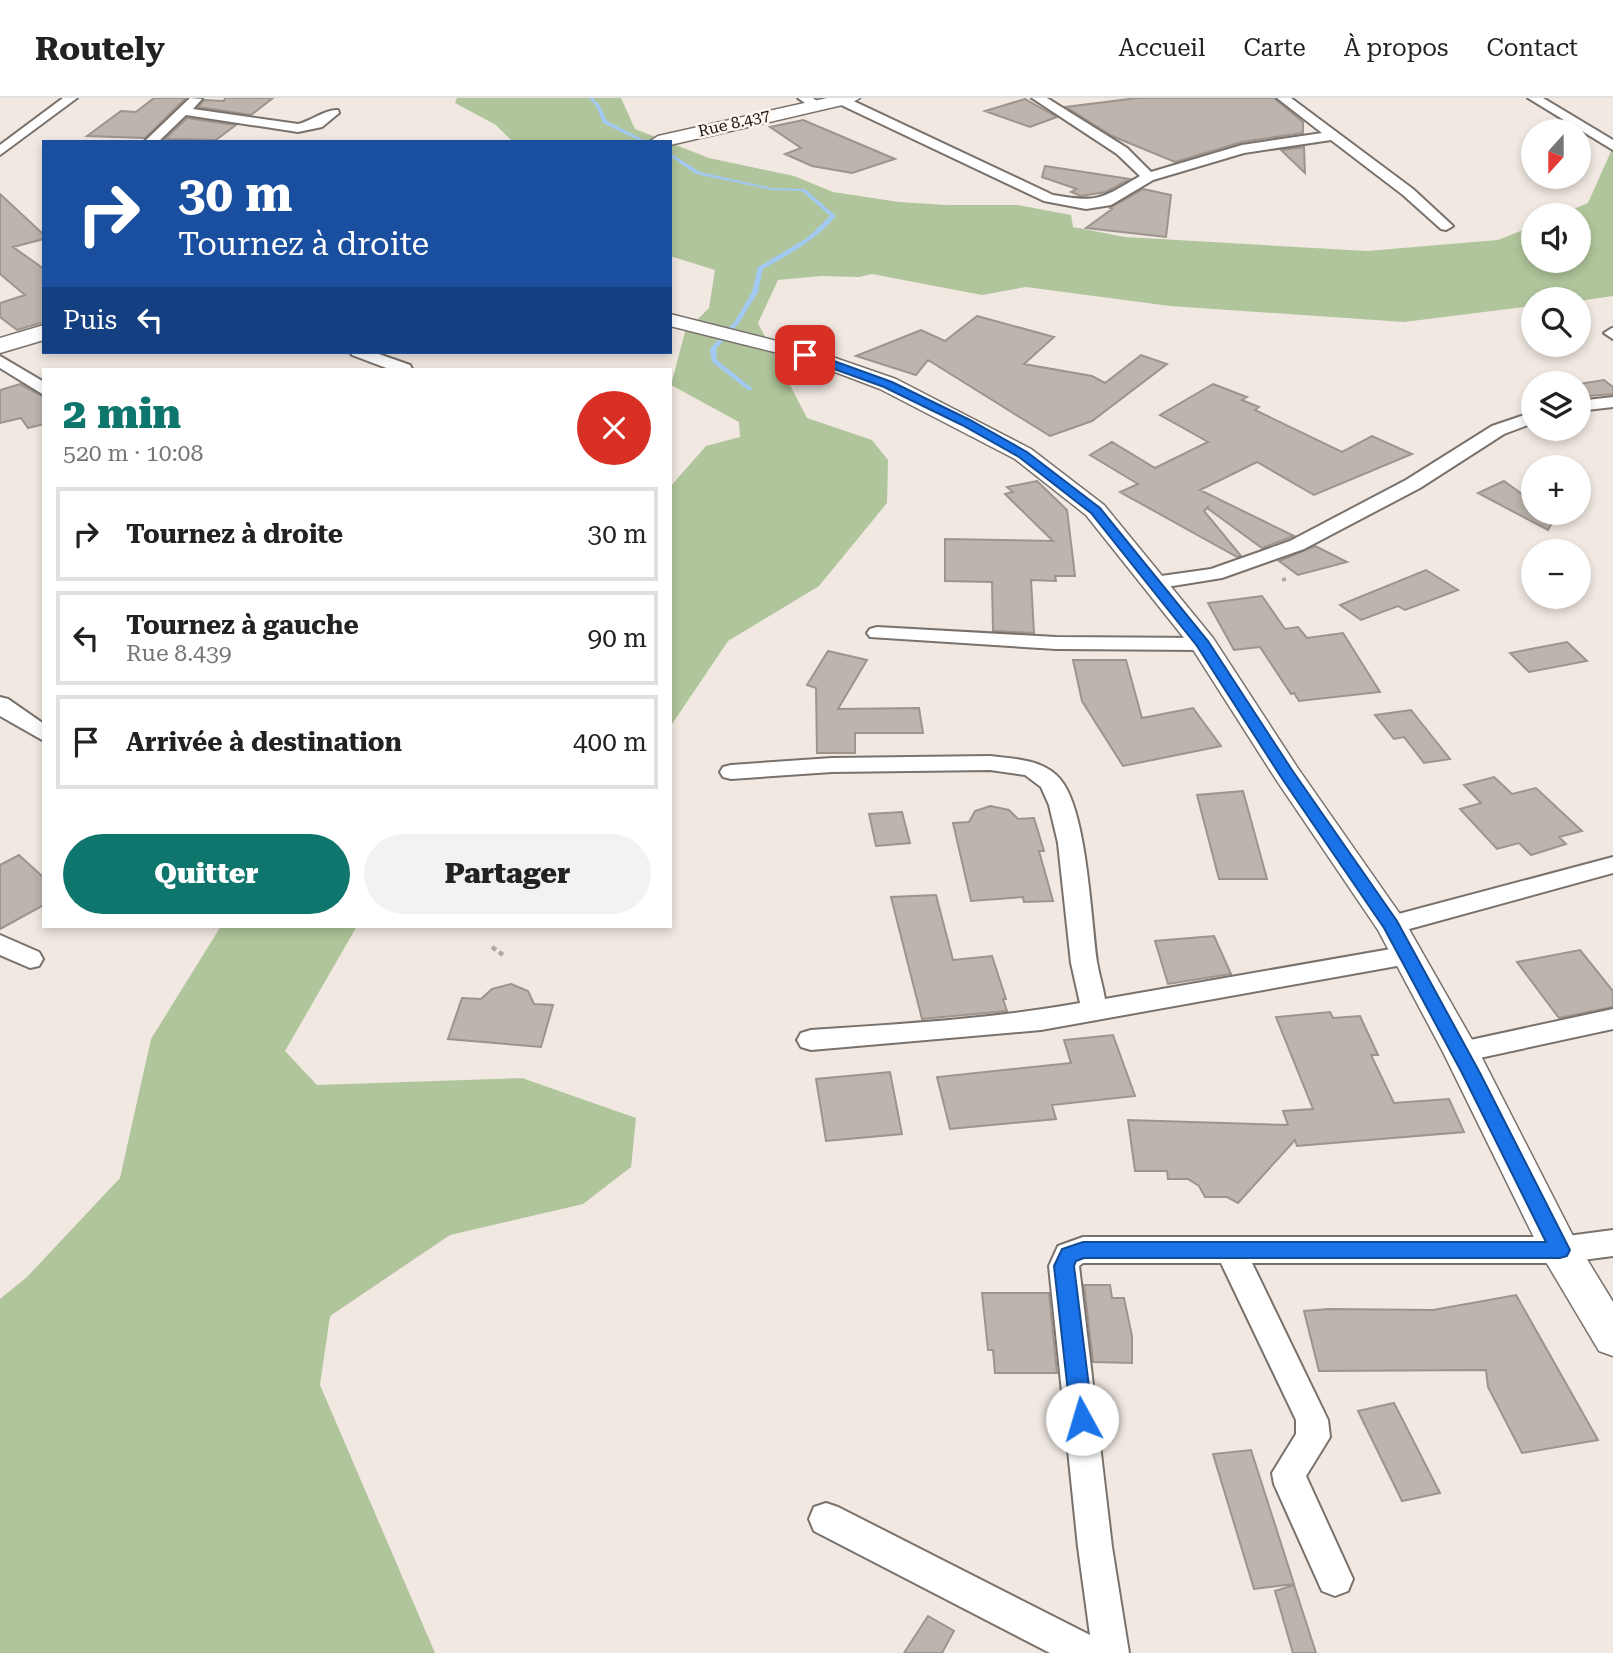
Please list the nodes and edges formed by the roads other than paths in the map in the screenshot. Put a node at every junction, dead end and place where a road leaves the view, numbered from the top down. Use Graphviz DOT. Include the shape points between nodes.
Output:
graph roads {
  1 [pos="71,98"];
  2 [pos="197,98"];
  3 [pos="1038,98"];
  4 [pos="1283,98"];
  5 [pos="1534,98"];
  6 [pos="846,99"];
  7 [pos="810,101"];
  8 [pos="184,111"];
  9 [pos="333,113"];
  10 [pos="1331,136"];
  11 [pos="152,140"];
  12 [pos="666,140"];
  13 [pos="13,141"];
  14 [pos="33,143"];
  15 [pos="1613,146"];
  16 [pos="0,151"];
  17 [pos="1148,177"];
  18 [pos="1446,226"];
  19 [pos="672,321"];
  20 [pos="42,332"];
  21 [pos="0,346"];
  22 [pos="363,354"];
  23 [pos="0,360"];
  24 [pos="401,368"];
  25 [pos="42,389"];
  26 [pos="1613,402"];
  27 [pos="1591,405"];
  28 [pos="1521,421"];
  29 [pos="1154,583"];
  30 [pos="877,633"];
  31 [pos="1203,644"];
  32 [pos="0,704"];
  33 [pos="42,733"];
  34 [pos="731,772"];
  35 [pos="1613,864"];
  36 [pos="1391,925"];
  37 [pos="0,944"];
  38 [pos="1408,955"];
  39 [pos="30,959"];
  40 [pos="1095,1011"];
  41 [pos="1613,1019"];
  42 [pos="811,1040"];
  43 [pos="1461,1052"];
  44 [pos="1613,1243"];
  45 [pos="1230,1249"];
  46 [pos="1560,1250"];
  47 [pos="1613,1338"];
  48 [pos="826,1518"];
  49 [pos="1335,1579"];
  50 [pos="1088,1653"];
  51 [pos="1111,1653"];
  1 -- 13 [label="street"];
  2 -- 8 [label="street"];
  3 -- 17 [label="street" via="1122,151"];
  4 -- 10 [label="street"];
  5 -- 15 [label="street"];
  6 -- 7 [label="main road, Rue 8.437"];
  6 -- 17 [label="street" via="1049,198 1068,203 1106,202"];
  7 -- 12 [label="main road, Rue 8.437"];
  8 -- 9 [label="street" via="298,128 317,124"];
  8 -- 11 [label="street"];
  10 -- 17 [label="street" via="1257,145"];
  10 -- 18 [label="street"];
  13 -- 14 [label="street"];
  13 -- 16 [label="street"];
  19 -- 29 [label="street" via="858,372 966,422 1023,454 1095,510"];
  20 -- 21 [label="main road"];
  22 -- 24 [label="street"];
  23 -- 25 [label="street"];
  26 -- 27 [label="street"];
  28 -- 29 [label="street" via="1297,545 1215,574"];
  29 -- 31 [label="street"];
  30 -- 31 [label="street" via="1056,643"];
  31 -- 36 [label="street"];
  32 -- 33 [label="street"];
  34 -- 40 [label="street" via="990,763 1031,769 1051,783 1061,805"];
  35 -- 36 [label="street"];
  36 -- 38 [label="street"];
  37 -- 39 [label="street"];
  38 -- 40 [label="street"];
  38 -- 43 [label="street"];
  40 -- 42 [label="street"];
  41 -- 43 [label="street"];
  43 -- 46 [label="street"];
  44 -- 46 [label="street"];
  45 -- 46 [label="street"];
  45 -- 49 [label="street" via="1312,1420 1313,1437 1289,1473"];
  45 -- 51 [label="street" via="1083,1250 1069,1255 1064,1266"];
  46 -- 47 [label="street"];
  48 -- 50 [label="street"];
}
